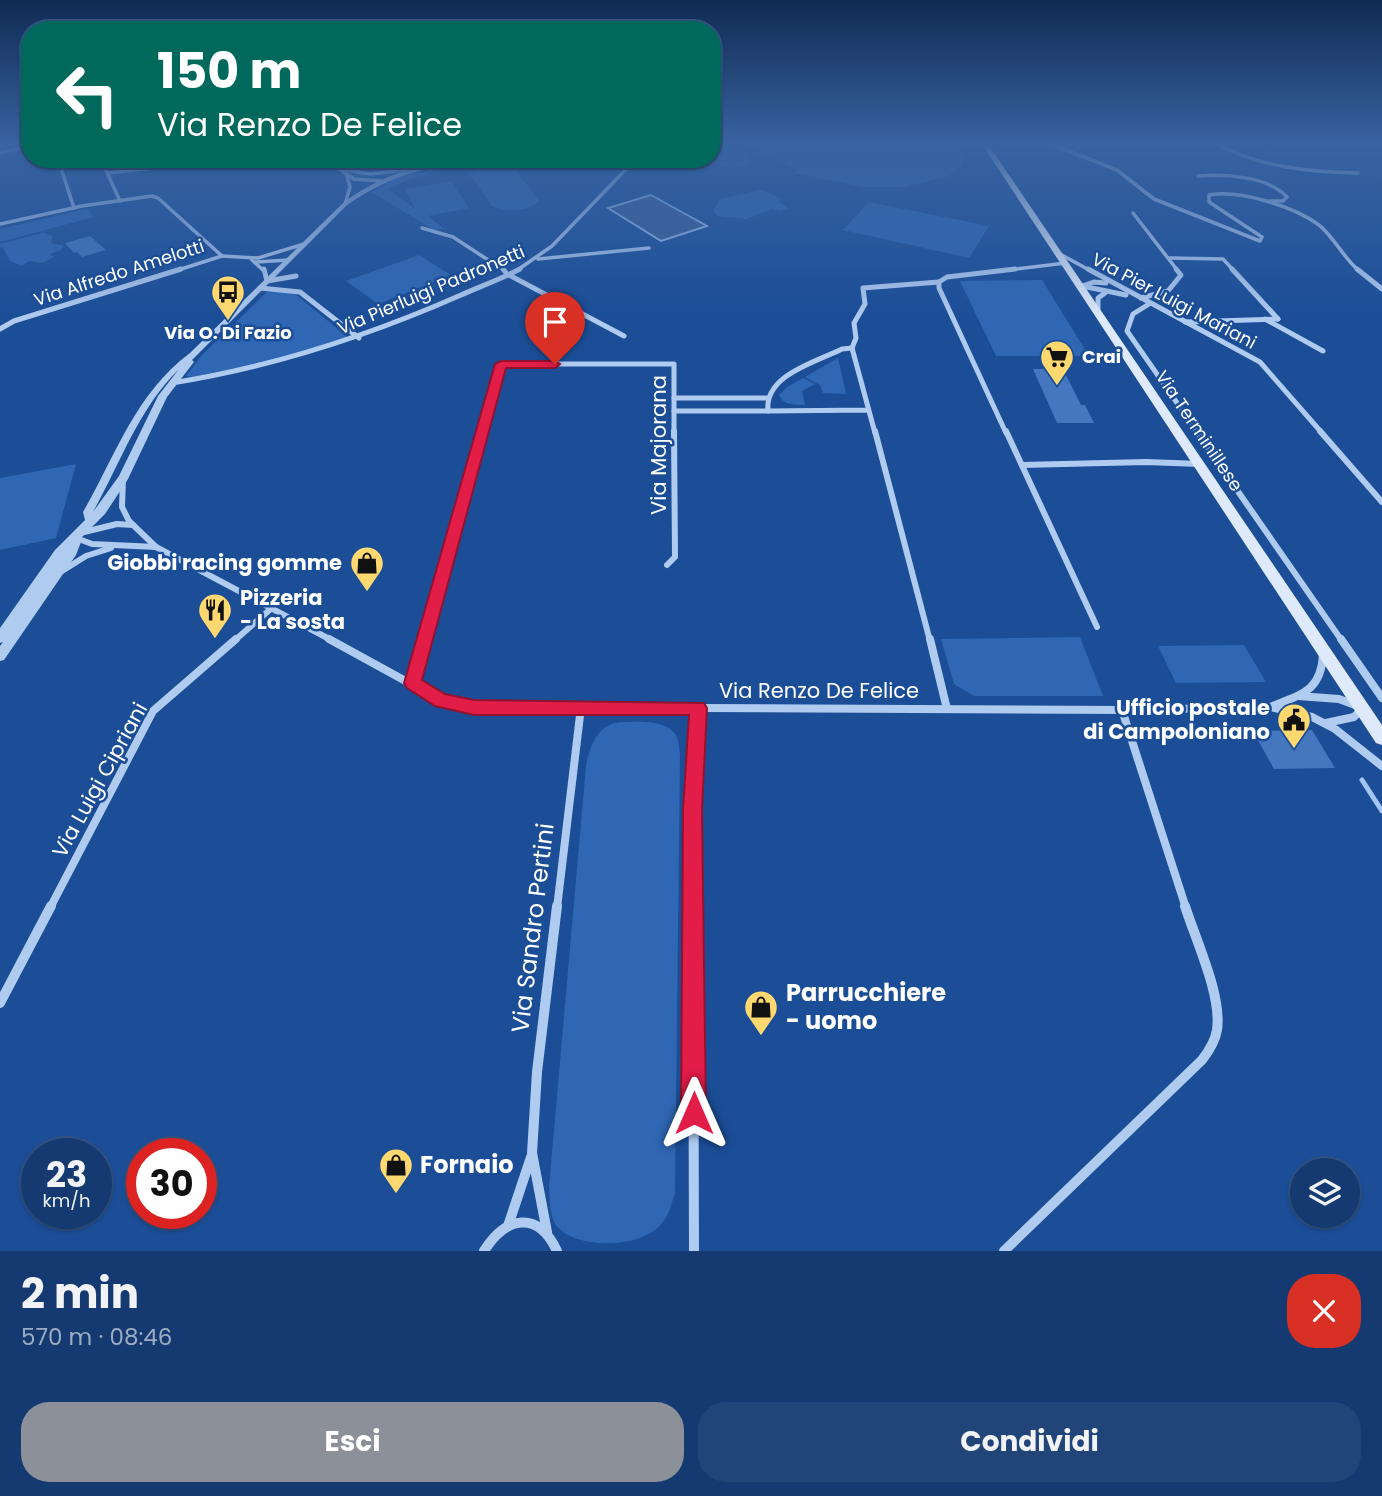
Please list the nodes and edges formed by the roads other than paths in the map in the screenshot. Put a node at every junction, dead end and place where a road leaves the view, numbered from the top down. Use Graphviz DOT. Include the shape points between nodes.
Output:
graph roads {
  1 [pos="72,202"];
  2 [pos="111,202"];
  3 [pos="163,202"];
  4 [pos="348,202"];
  5 [pos="592,202"];
  6 [pos="1025,202"];
  7 [pos="1163,202"];
  8 [pos="1213,202"];
  9 [pos="1262,202"];
  10 [pos="345,204"];
  11 [pos="74,208"];
  12 [pos="1133,213"];
  13 [pos="0,224"];
  14 [pos="422,228"];
  15 [pos="304,244"];
  16 [pos="649,248"];
  17 [pos="1060,254"];
  18 [pos="222,256"];
  19 [pos="266,257"];
  20 [pos="1170,258"];
  21 [pos="248,259"];
  22 [pos="537,259"];
  23 [pos="289,260"];
  24 [pos="256,262"];
  25 [pos="1066,263"];
  26 [pos="150,270"];
  27 [pos="507,274"];
  28 [pos="160,275"];
  29 [pos="296,276"];
  30 [pos="939,282"];
  31 [pos="264,284"];
  32 [pos="1113,284"];
  33 [pos="1082,286"];
  34 [pos="1382,289"];
  35 [pos="1109,292"];
  36 [pos="1140,299"];
  37 [pos="1149,304"];
  38 [pos="1098,312"];
  39 [pos="1265,319"];
  40 [pos="1184,322"];
  41 [pos="0,328"];
  42 [pos="624,336"];
  43 [pos="359,338"];
  44 [pos="852,348"];
  45 [pos="1323,351"];
  46 [pos="193,355"];
  47 [pos="172,383"];
  48 [pos="674,398"];
  49 [pos="767,398"];
  50 [pos="869,410"];
  51 [pos="674,411"];
  52 [pos="768,411"];
  53 [pos="1200,464"];
  54 [pos="1022,465"];
  55 [pos="124,477"];
  56 [pos="1382,502"];
  57 [pos="90,519"];
  58 [pos="134,525"];
  59 [pos="77,536"];
  60 [pos="120,546"];
  61 [pos="156,547"];
  62 [pos="667,565"];
  63 [pos="51,581"];
  64 [pos="273,607"];
  65 [pos="1097,627"];
  66 [pos="0,638"];
  67 [pos="1322,646"];
  68 [pos="0,656"];
  69 [pos="413,683"];
  70 [pos="1298,696"];
  71 [pos="1382,698"];
  72 [pos="1270,707"];
  73 [pos="581,708"];
  74 [pos="698,708"];
  75 [pos="1363,708"];
  76 [pos="947,709"];
  77 [pos="1122,710"];
  78 [pos="1324,723"];
  79 [pos="1382,738"];
  80 [pos="1382,766"];
  81 [pos="0,1003"];
  82 [pos="532,1153"];
  83 [pos="509,1226"];
  84 [pos="547,1232"];
  85 [pos="484,1251"];
  86 [pos="557,1251"];
  87 [pos="694,1251"];
  88 [pos="1004,1251"];
  1 -- 11 [label="street"];
  2 -- 11 [label="street"];
  3 -- 18 [label="street"];
  4 -- 10 [label="street"];
  5 -- 22 [label="street, Via Pierluigi Padronetti"];
  6 -- 17 [label="main road, Via Terminillese"];
  7 -- 8 [label="street" via="1260,241 1262,237"];
  9 -- 34 [label="street" via="1318,224 1338,251"];
  10 -- 15 [label="street"];
  11 -- 13 [label="street"];
  12 -- 20 [label="street"];
  14 -- 27 [label="street" via="453,237"];
  15 -- 19 [label="street"];
  15 -- 23 [label="street"];
  16 -- 22 [label="street, Via Pierluigi Padronetti"];
  17 -- 25 [label="main road, Via Terminillese"];
  17 -- 32 [label="street, Via Pier Luigi Mariani"];
  18 -- 21 [label="street, Via Alfredo Amelotti"];
  18 -- 28 [label="street, Via Alfredo Amelotti"];
  19 -- 21 [label="street"];
  19 -- 23 [label="street"];
  20 -- 36 [label="street" via="1181,275 1174,287"];
  20 -- 39 [label="street" via="1223,259 1278,319"];
  21 -- 24 [label="street"];
  22 -- 27 [label="street, Via Pierluigi Padronetti"];
  23 -- 24 [label="street"];
  23 -- 31 [label="street"];
  24 -- 31 [label="street" via="264,269"];
  25 -- 30 [label="street" via="947,277"];
  25 -- 33 [label="main road, Via Terminillese"];
  26 -- 28 [label="street"];
  27 -- 42 [label="street"];
  27 -- 43 [label="street, Via Pierluigi Padronetti"];
  28 -- 41 [label="street, Via Alfredo Amelotti"];
  29 -- 31 [label="street"];
  30 -- 44 [label="street" via="863,288 865,304 854,323"];
  30 -- 54 [label="street"];
  31 -- 43 [label="street" via="300,292"];
  31 -- 46 [label="street"];
  32 -- 33 [label="street"];
  32 -- 36 [label="street, Via Pier Luigi Mariani"];
  33 -- 35 [label="street"];
  33 -- 38 [label="main road, Via Terminillese"];
  35 -- 36 [label="street"];
  35 -- 38 [label="street" via="1100,296"];
  36 -- 37 [label="street, Via Pier Luigi Mariani"];
  37 -- 40 [label="street, Via Pier Luigi Mariani"];
  37 -- 71 [label="street" via="1135,311 1127,331"];
  38 -- 53 [label="main road, Via Terminillese"];
  39 -- 40 [label="street"];
  39 -- 45 [label="street"];
  40 -- 56 [label="street, Via Pier Luigi Mariani" via="1260,362"];
  43 -- 47 [label="street, Via Pierluigi Padronetti" via="275,365"];
  44 -- 49 [label="street" via="781,381"];
  44 -- 50 [label="street"];
  46 -- 47 [label="street"];
  46 -- 57 [label="street" via="149,398 88,512"];
  47 -- 55 [label="street"];
  48 -- 49 [label="street"];
  48 -- 51 [label="street, Via Majorana"];
  48 -- 69 [label="street, Via Majorana" via="674,364 501,364"];
  49 -- 52 [label="street"];
  50 -- 52 [label="street"];
  50 -- 76 [label="street"];
  51 -- 52 [label="street"];
  51 -- 62 [label="street, Via Majorana" via="675,557"];
  53 -- 54 [label="street"];
  53 -- 67 [label="main road, Via Terminillese"];
  54 -- 65 [label="street"];
  55 -- 57 [label="street" via="101,511"];
  55 -- 58 [label="street" via="122,507"];
  57 -- 59 [label="street"];
  58 -- 59 [label="street" via="100,527"];
  58 -- 61 [label="street"];
  59 -- 60 [label="street" via="92,544"];
  59 -- 63 [label="street" via="72,552"];
  59 -- 66 [label="street" via="59,553"];
  60 -- 61 [label="street"];
  60 -- 63 [label="street" via="86,556"];
  61 -- 64 [label="street, Via Renzo De Felice"];
  63 -- 68 [label="street"];
  64 -- 69 [label="street, Via Renzo De Felice"];
  64 -- 81 [label="street, Via Luigi Cipriani" via="153,711"];
  67 -- 70 [label="street, Via Renzo De Felice" via="1322,676 1314,688"];
  67 -- 75 [label="main road, Via Terminillese"];
  69 -- 73 [label="street, Via Renzo De Felice" via="456,705"];
  70 -- 72 [label="street, Via Renzo De Felice"];
  70 -- 75 [label="street, Via Renzo De Felice" via="1339,699"];
  72 -- 77 [label="street, Via Renzo De Felice"];
  72 -- 78 [label="street, Via Renzo De Felice"];
  73 -- 74 [label="street, Via Renzo De Felice"];
  73 -- 82 [label="street, Via Sandro Pertini" via="537,1072"];
  74 -- 76 [label="street, Via Renzo De Felice"];
  74 -- 87 [label="street" via="693,810"];
  75 -- 78 [label="street" via="1354,717"];
  75 -- 79 [label="main road, Via Terminillese"];
  76 -- 77 [label="street, Via Renzo De Felice"];
  77 -- 88 [label="street" via="1215,998 1215,1042 1202,1060"];
  78 -- 80 [label="street, Via Renzo De Felice"];
  82 -- 83 [label="street, Via Sandro Pertini"];
  82 -- 84 [label="street, Via Sandro Pertini"];
  83 -- 84 [label="street" via="536,1224"];
  83 -- 85 [label="street"];
  84 -- 86 [label="street, Via Sandro Pertini"];
}
